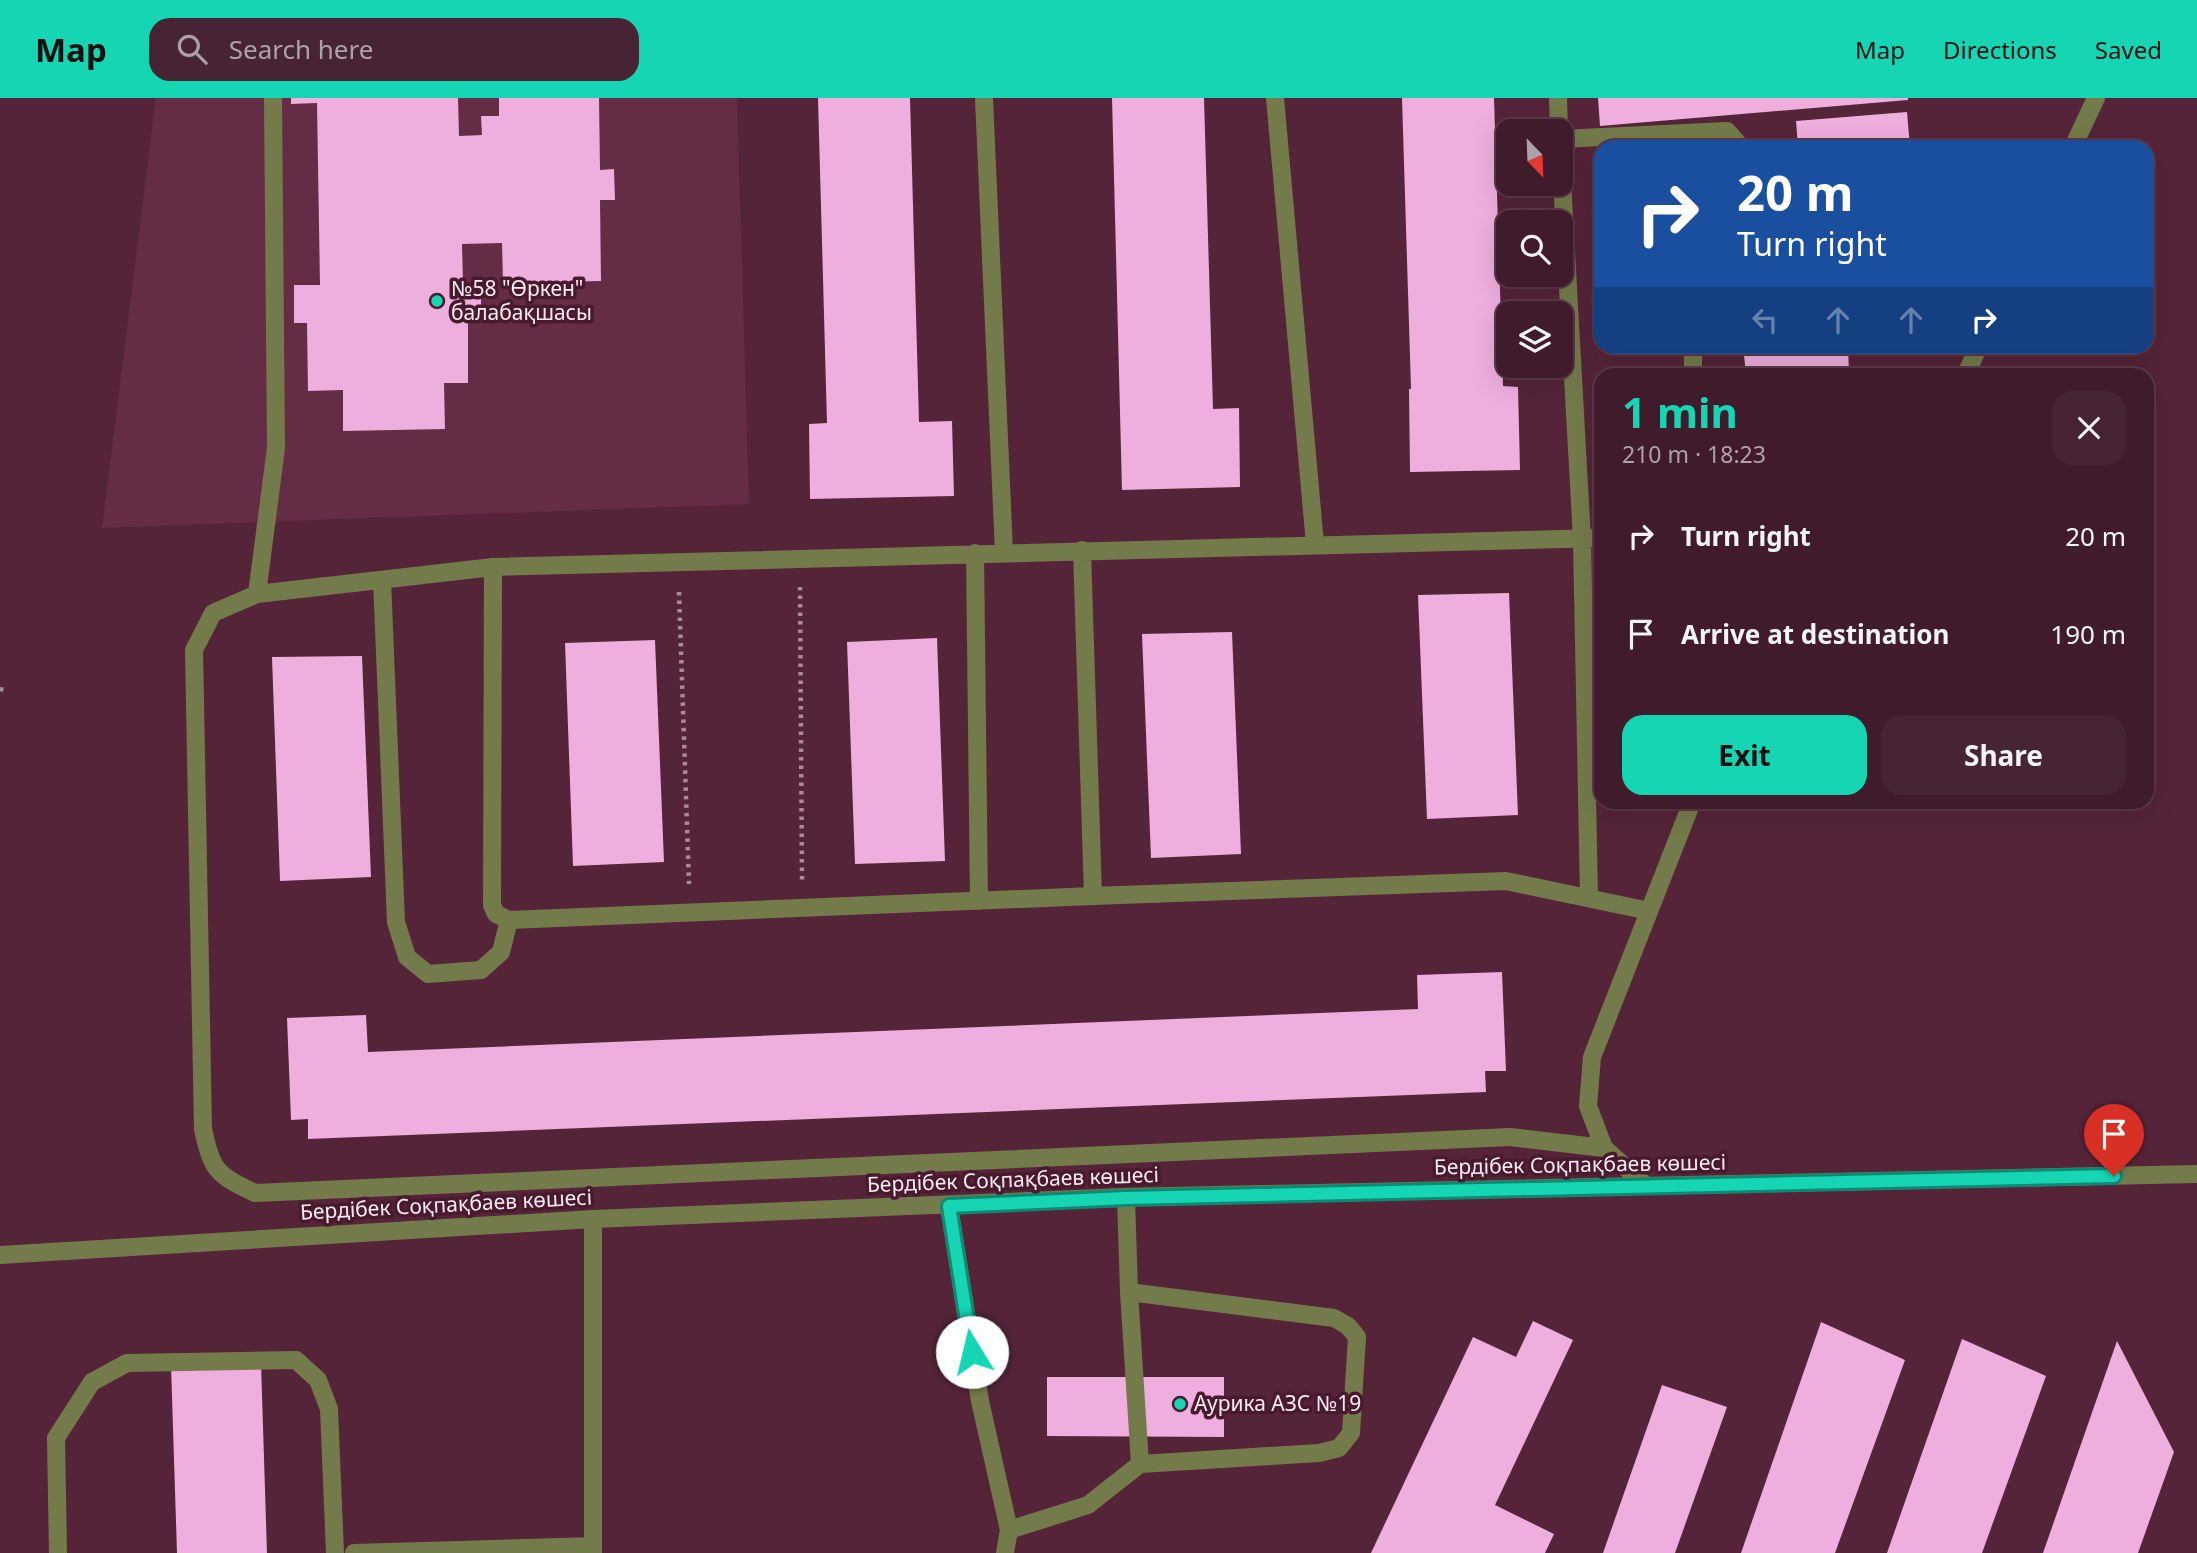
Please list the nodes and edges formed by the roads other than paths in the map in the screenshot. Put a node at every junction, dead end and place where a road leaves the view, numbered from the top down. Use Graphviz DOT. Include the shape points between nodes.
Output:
graph roads {
  1 [pos="272,98"];
  2 [pos="984,98"];
  3 [pos="1275,98"];
  4 [pos="1558,98"];
  5 [pos="2096,98"];
  6 [pos="1559,119"];
  7 [pos="1573,138"];
  8 [pos="1735,140"];
  9 [pos="2076,140"];
  10 [pos="1563,196"];
  11 [pos="1594,538"];
  12 [pos="1582,539"];
  13 [pos="1315,544"];
  14 [pos="1082,550"];
  15 [pos="1004,552"];
  16 [pos="975,553"];
  17 [pos="493,567"];
  18 [pos="382,580"];
  19 [pos="257,594"];
  20 [pos="1689,809"];
  21 [pos="1093,896"];
  22 [pos="1589,897"];
  23 [pos="979,901"];
  24 [pos="1649,911"];
  25 [pos="509,920"];
  26 [pos="1604,1148"];
  27 [pos="2197,1174"];
  28 [pos="1646,1186"];
  29 [pos="1126,1198"];
  30 [pos="949,1206"];
  31 [pos="593,1219"];
  32 [pos="0,1255"];
  33 [pos="1129,1292"];
  34 [pos="1140,1464"];
  35 [pos="1009,1530"];
  36 [pos="593,1549"];
  37 [pos="58,1553"];
  38 [pos="335,1553"];
  39 [pos="354,1553"];
  40 [pos="1005,1553"];
  1 -- 19 [label="street" via="276,449"];
  2 -- 15 [label="street"];
  3 -- 13 [label="street"];
  4 -- 6 [label="street"];
  5 -- 9 [label="street"];
  7 -- 8 [label="street" via="1727,131"];
  10 -- 12 [label="street"];
  11 -- 12 [label="street"];
  12 -- 13 [label="street"];
  12 -- 22 [label="street"];
  13 -- 14 [label="street"];
  14 -- 15 [label="street"];
  14 -- 21 [label="street"];
  15 -- 16 [label="street"];
  16 -- 17 [label="street"];
  16 -- 23 [label="street"];
  17 -- 18 [label="street"];
  17 -- 25 [label="street" via="492,905 496,914"];
  18 -- 19 [label="street"];
  18 -- 25 [label="street" via="396,922 407,957 428,974 481,970 501,952"];
  19 -- 26 [label="street" via="213,613 194,650 203,1129 210,1161 230,1181 255,1193 1510,1137"];
  20 -- 24 [label="street"];
  21 -- 22 [label="street" via="1506,881"];
  21 -- 23 [label="street"];
  22 -- 24 [label="street"];
  23 -- 25 [label="street"];
  24 -- 26 [label="street" via="1592,1057 1588,1106"];
  26 -- 28 [label="street"];
  27 -- 28 [label="street, Бердібек Соқпақбаев көшесі"];
  28 -- 29 [label="street, Бердібек Соқпақбаев көшесі"];
  29 -- 30 [label="street, Бердібек Соқпақбаев көшесі"];
  29 -- 33 [label="street"];
  30 -- 31 [label="street, Бердібек Соқпақбаев көшесі"];
  30 -- 35 [label="street" via="980,1401"];
  31 -- 32 [label="street, Бердібек Соқпақбаев көшесі"];
  31 -- 36 [label="street"];
  33 -- 34 [label="street"];
  33 -- 34 [label="street" via="1334,1318 1348,1325 1357,1337 1351,1433 1339,1448"];
  34 -- 35 [label="street" via="1088,1505"];
  35 -- 40 [label="street"];
  36 -- 39 [label="street"];
  37 -- 38 [label="street" via="56,1438 92,1382 127,1363 296,1360 318,1380 329,1409"];
}
